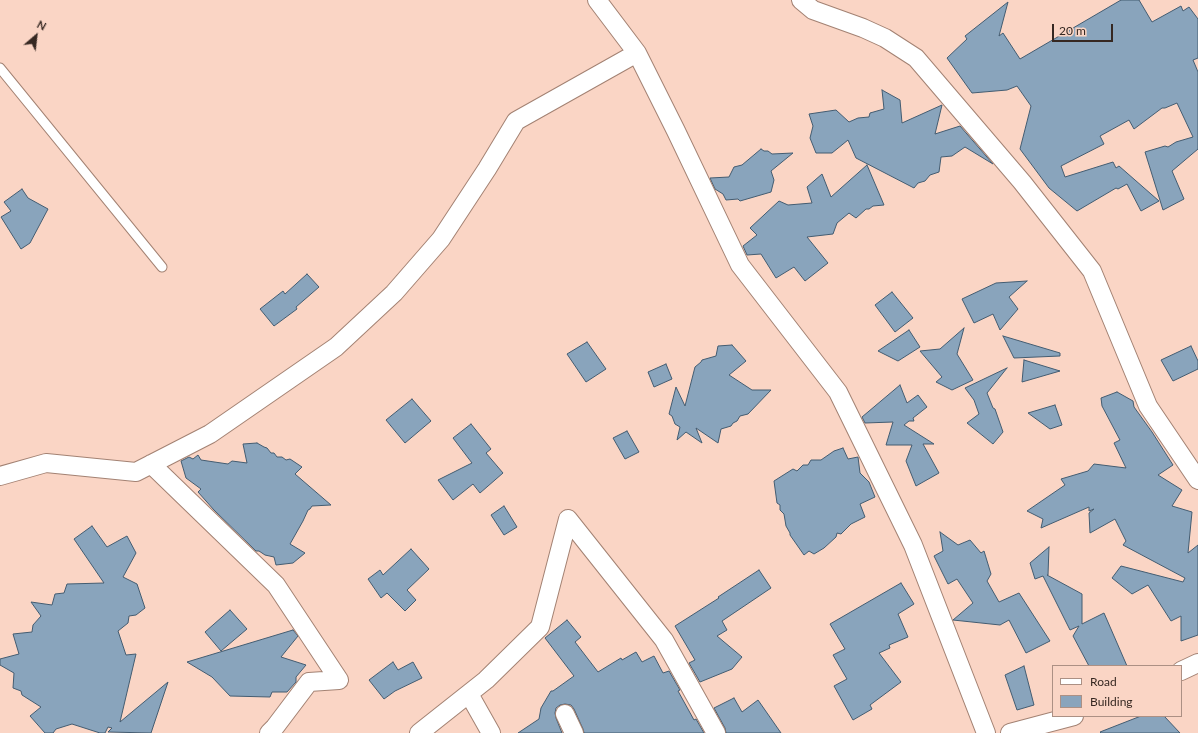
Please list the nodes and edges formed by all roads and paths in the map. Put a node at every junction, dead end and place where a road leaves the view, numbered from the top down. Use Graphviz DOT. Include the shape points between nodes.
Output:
graph roads {
  1 [pos="597,0"];
  2 [pos="801,0"];
  3 [pos="637,53"];
  4 [pos="0,68"];
  5 [pos="162,267"];
  6 [pos="152,464"];
  7 [pos="0,476"];
  8 [pos="1198,480"];
  9 [pos="1198,663"];
  10 [pos="1182,671"];
  11 [pos="469,694"];
  12 [pos="565,714"];
  13 [pos="1070,717"];
  14 [pos="269,733"];
  15 [pos="419,733"];
  16 [pos="491,733"];
  17 [pos="574,733"];
  18 [pos="716,733"];
  19 [pos="986,733"];
  20 [pos="1010,733"];
  1 -- 3 [label="street"];
  2 -- 8 [label="street" via="813,10 885,38 916,58 1022,182 1092,271 1148,406"];
  3 -- 6 [label="street" via="516,121 441,239 394,293 336,347 210,434"];
  3 -- 19 [label="street" via="740,265 838,392 913,545"];
  4 -- 5 [label="lane"];
  6 -- 7 [label="street" via="136,472 46,464"];
  6 -- 14 [label="street" via="276,585 339,680 309,682"];
  9 -- 10 [label="street"];
  11 -- 15 [label="street"];
  11 -- 16 [label="street"];
  11 -- 18 [label="street" via="540,627 568,519 664,640"];
  12 -- 17 [label="street"];
  13 -- 20 [label="street"];
}
